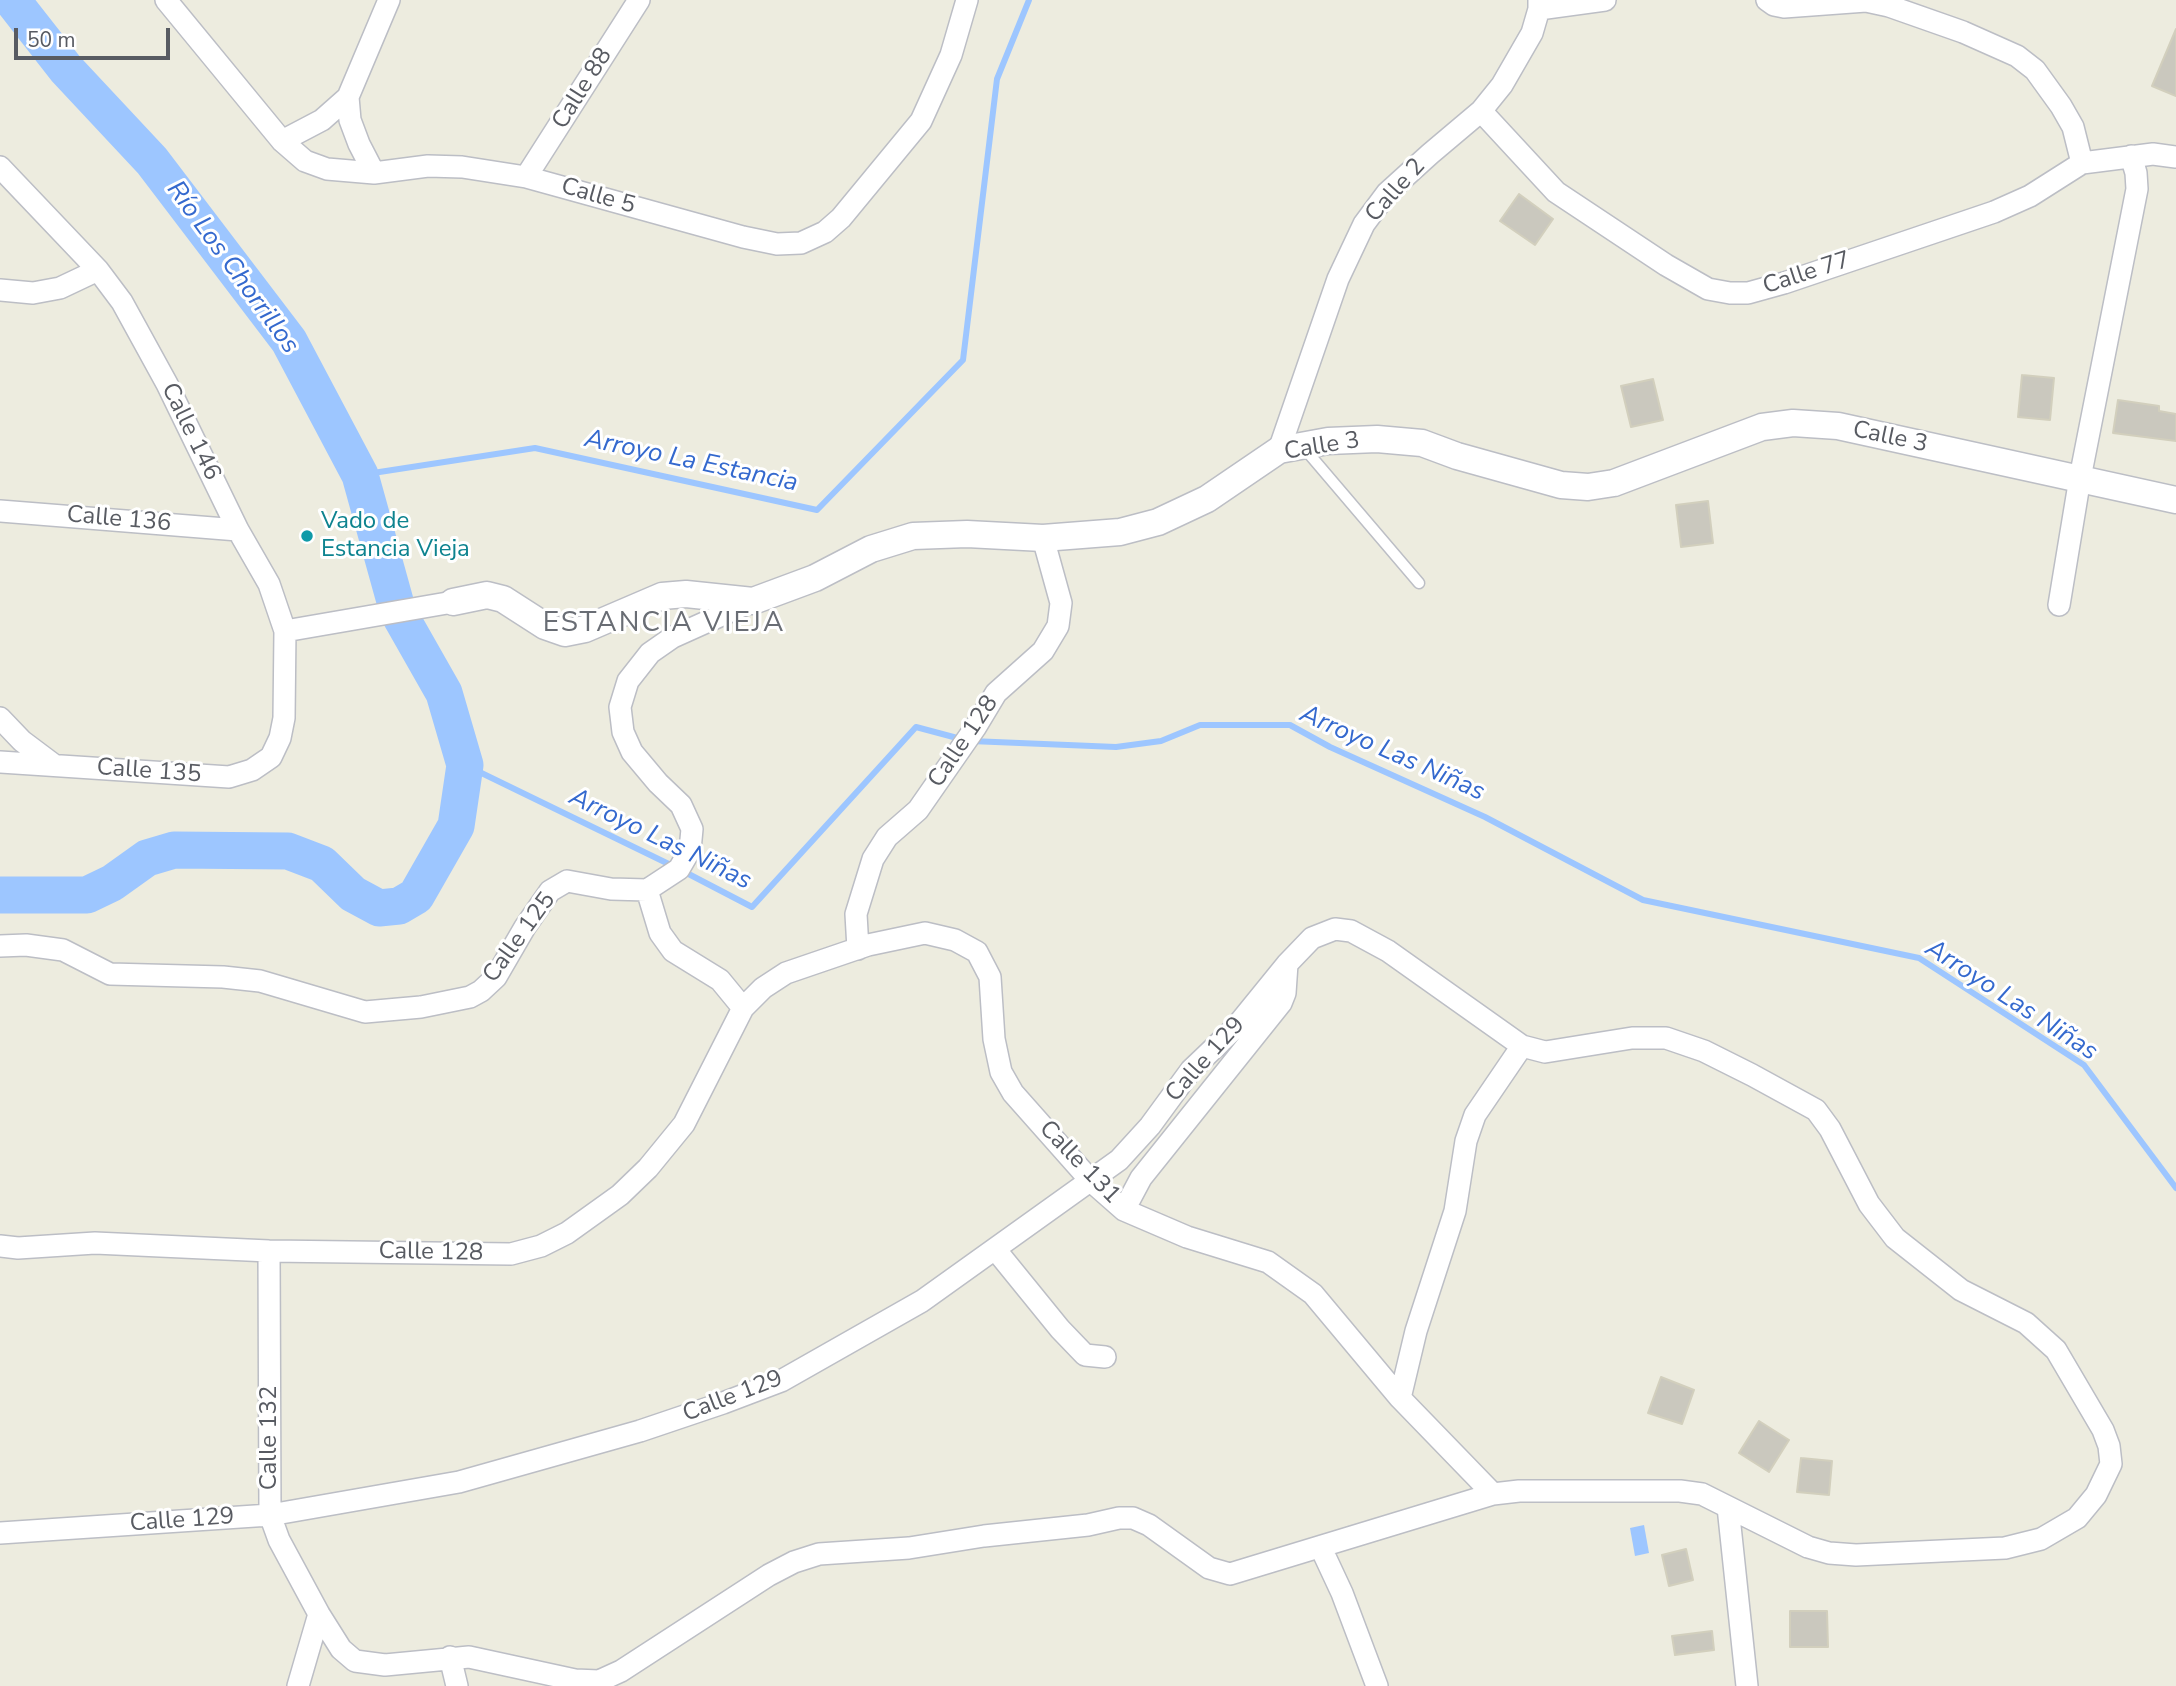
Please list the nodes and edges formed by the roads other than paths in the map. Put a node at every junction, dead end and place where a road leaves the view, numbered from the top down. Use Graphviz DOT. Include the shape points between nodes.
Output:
graph roads {
  1 [pos="166,0"];
  2 [pos="389,0"];
  3 [pos="639,0"];
  4 [pos="967,0"];
  5 [pos="1605,0"];
  6 [pos="1767,0"];
  7 [pos="1539,4"];
  8 [pos="348,97"];
  9 [pos="1481,111"];
  10 [pos="282,141"];
  11 [pos="2132,156"];
  12 [pos="2176,157"];
  13 [pos="2082,163"];
  14 [pos="0,167"];
  15 [pos="374,173"];
  16 [pos="526,177"];
  17 [pos="98,270"];
  18 [pos="0,290"];
  19 [pos="1291,448"];
  20 [pos="2080,478"];
  21 [pos="2176,500"];
  22 [pos="0,511"];
  23 [pos="238,530"];
  24 [pos="1043,538"];
  25 [pos="1419,583"];
  26 [pos="753,601"];
  27 [pos="453,603"];
  28 [pos="2059,605"];
  29 [pos="285,631"];
  30 [pos="0,718"];
  31 [pos="280,738"];
  32 [pos="0,762"];
  33 [pos="54,765"];
  34 [pos="647,890"];
  35 [pos="0,946"];
  36 [pos="858,949"];
  37 [pos="1287,964"];
  38 [pos="743,1008"];
  39 [pos="1522,1046"];
  40 [pos="1091,1181"];
  41 [pos="1124,1210"];
  42 [pos="0,1246"];
  43 [pos="995,1249"];
  44 [pos="270,1251"];
  45 [pos="1105,1357"];
  46 [pos="1400,1398"];
  47 [pos="1493,1494"];
  48 [pos="1728,1507"];
  49 [pos="270,1514"];
  50 [pos="0,1533"];
  51 [pos="1321,1548"];
  52 [pos="319,1614"];
  53 [pos="450,1657"];
  54 [pos="298,1686"];
  55 [pos="457,1686"];
  56 [pos="1377,1686"];
  57 [pos="1746,1686"];
  1 -- 10 [label="street, Calle 5"];
  2 -- 8 [label="street"];
  3 -- 16 [label="street, Calle 88"];
  4 -- 16 [label="street, Calle 5" via="951,55 921,121 841,218 801,243 743,237"];
  5 -- 7 [label="street"];
  6 -- 13 [label="street" via="1784,7 1866,1 1889,6 2017,56 2035,70 2061,106 2073,127"];
  7 -- 9 [label="street, Calle 2" via="1532,33"];
  8 -- 10 [label="street" via="322,120"];
  8 -- 15 [label="street" via="350,120"];
  9 -- 13 [label="street, Calle 77" via="1556,192 1665,265 1708,289 1730,293 1784,283 1994,212 2030,197"];
  9 -- 19 [label="street, Calle 2" via="1387,193 1364,224 1338,279"];
  10 -- 15 [label="street, Calle 5" via="305,161 327,169"];
  11 -- 12 [label="street, Calle 77"];
  11 -- 13 [label="street, Calle 77"];
  11 -- 20 [label="street" via="2137,189"];
  14 -- 17 [label="street, Calle 146"];
  15 -- 16 [label="street, Calle 5" via="428,166"];
  17 -- 18 [label="street" via="60,288 33,293"];
  17 -- 23 [label="street, Calle 146" via="138,330"];
  19 -- 20 [label="street, Calle 3" via="1377,439 1422,443 1561,485 1588,487 1614,483 1762,427 1793,424 1838,426"];
  19 -- 24 [label="street, Calle 3" via="1207,499 1158,522 1120,533"];
  19 -- 25 [label="lane"];
  20 -- 21 [label="street, Calle 3"];
  20 -- 28 [label="street"];
  22 -- 23 [label="street, Calle 136"];
  23 -- 29 [label="street, Calle 146" via="269,584"];
  24 -- 26 [label="street, Calle 3" via="913,536 871,549 815,578"];
  24 -- 36 [label="street, Calle 128" via="1061,603 1058,626 1043,651 996,692 918,810 887,837 873,859 856,914"];
  26 -- 27 [label="street, Calle 3" via="662,596 565,633 503,599 487,595"];
  26 -- 34 [label="street" via="673,637 650,653 628,681 620,707 623,732 632,752 681,806 692,829 690,850 679,869"];
  27 -- 29 [label="street"];
  29 -- 31 [label="street, Calle 146"];
  30 -- 33 [label="street"];
  31 -- 33 [label="street, Calle 135" via="271,757 229,777"];
  32 -- 33 [label="street, Calle 135"];
  34 -- 35 [label="street, Calle 125" via="567,881 550,891 496,977 481,991 421,1007 365,1012 260,981 110,974 63,950"];
  34 -- 38 [label="street" via="660,933 673,951 720,980"];
  36 -- 38 [label="street, Calle 131" via="786,973"];
  36 -- 40 [label="street, Calle 131" via="925,933 955,940 978,952 990,977 1001,1072 1013,1093"];
  37 -- 39 [label="street, Calle 129" via="1312,938 1335,929 1351,931 1388,951"];
  37 -- 40 [label="street, Calle 129" via="1236,1028 1191,1070 1150,1126 1119,1160"];
  37 -- 41 [label="street" via="1281,1003 1141,1178"];
  38 -- 44 [label="street, Calle 128" via="684,1124 620,1195 567,1233 511,1254"];
  39 -- 46 [label="street" via="1475,1115 1466,1141 1455,1211 1416,1331"];
  39 -- 48 [label="street" via="1545,1052 1632,1038 1666,1038 1704,1051 1816,1111 1869,1204 1895,1238 1961,1290 2039,1333 2056,1350 2109,1446 2111,1464 2096,1495 2077,1518 2041,1539 2005,1548 1829,1553"];
  40 -- 41 [label="street, Calle 131"];
  40 -- 43 [label="street, Calle 129"];
  41 -- 46 [label="street, Calle 131" via="1188,1237 1268,1262 1313,1294"];
  42 -- 44 [label="street, Calle 128" via="95,1243"];
  43 -- 45 [label="street" via="1085,1355"];
  43 -- 49 [label="street, Calle 129" via="922,1301 809,1366 723,1404 459,1482"];
  44 -- 49 [label="street, Calle 132"];
  46 -- 47 [label="street, Calle 131"];
  47 -- 48 [label="street" via="1680,1492 1702,1494"];
  47 -- 51 [label="street"];
  48 -- 57 [label="street"];
  49 -- 50 [label="street, Calle 129"];
  49 -- 52 [label="street, Calle 132"];
  51 -- 53 [label="street" via="1230,1574 1209,1568 1149,1525 1119,1518 909,1548 819,1554 769,1575 599,1681 575,1681 469,1657"];
  51 -- 56 [label="street"];
  52 -- 53 [label="street, Calle 132" via="355,1661 384,1665"];
  52 -- 54 [label="street"];
  53 -- 55 [label="street"];
}
